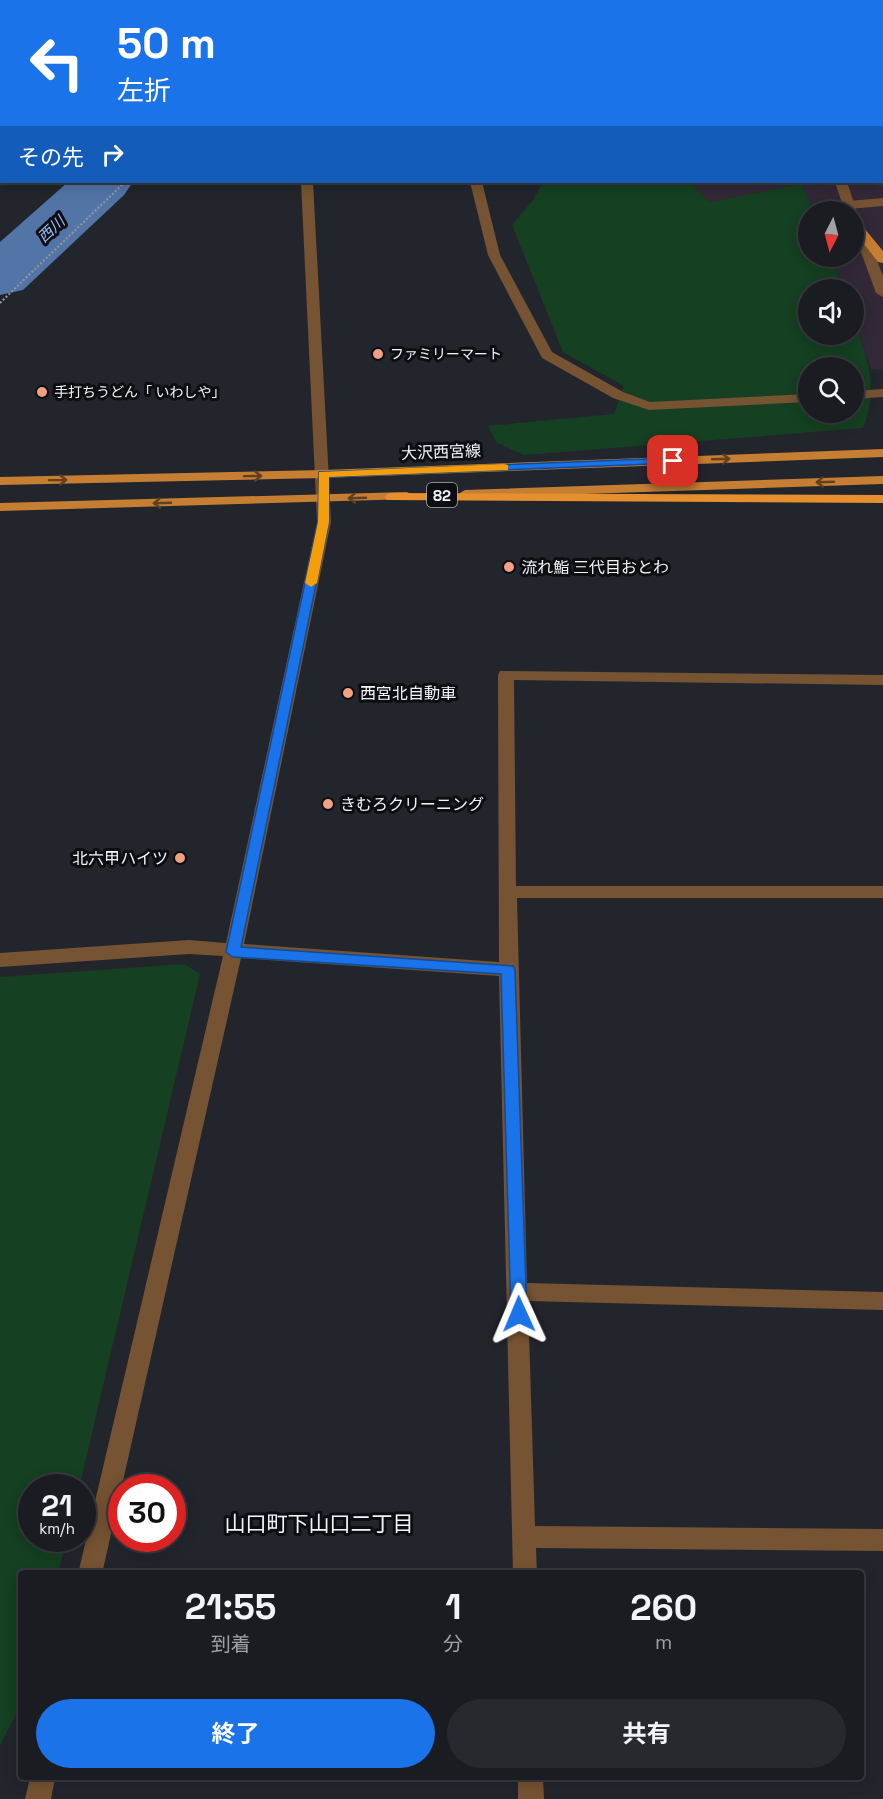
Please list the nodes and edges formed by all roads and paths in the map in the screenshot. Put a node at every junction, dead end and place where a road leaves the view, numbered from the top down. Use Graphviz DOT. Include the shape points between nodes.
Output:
graph roads {
  1 [pos="123,183"];
  2 [pos="307,183"];
  3 [pos="476,183"];
  4 [pos="841,183"];
  5 [pos="848,201"];
  6 [pos="883,202"];
  7 [pos="864,210"];
  8 [pos="864,231"];
  9 [pos="864,244"];
  10 [pos="883,259"];
  11 [pos="883,293"];
  12 [pos="0,303"];
  13 [pos="883,393"];
  14 [pos="864,394"];
  15 [pos="798,399"];
  16 [pos="883,453"];
  17 [pos="323,474"];
  18 [pos="883,480"];
  19 [pos="0,481"];
  20 [pos="392,497"];
  21 [pos="323,499"];
  22 [pos="883,499"];
  23 [pos="0,507"];
  24 [pos="883,680"];
  25 [pos="507,892"];
  26 [pos="883,892"];
  27 [pos="233,952"];
  28 [pos="0,960"];
  29 [pos="508,970"];
  30 [pos="518,1292"];
  31 [pos="883,1301"];
  32 [pos="524,1537"];
  33 [pos="883,1540"];
  34 [pos="91,1570"];
  35 [pos="525,1570"];
  36 [pos="43,1780"];
  37 [pos="531,1780"];
  38 [pos="38,1799"];
  39 [pos="531,1799"];
  1 -- 12 [label="path"];
  2 -- 17 [label="street"];
  3 -- 15 [label="street" via="494,255 548,355 618,395 649,406"];
  4 -- 5 [label="street"];
  6 -- 7 [label="street"];
  8 -- 10 [label="main road"];
  9 -- 11 [label="street"];
  13 -- 14 [label="street"];
  17 -- 16 [label="main road, 大沢西宮線 / 82, one-way"];
  19 -- 17 [label="main road, 大沢西宮線 / 82, one-way"];
  17 -- 21 [label="street"];
  18 -- 20 [label="main road, 82, one-way"];
  20 -- 21 [label="main road, 82, one-way"];
  20 -- 22 [label="highway"];
  21 -- 23 [label="main road, 82, one-way"];
  21 -- 27 [label="street" via="324,522"];
  24 -- 25 [label="street" via="506,675"];
  25 -- 26 [label="street"];
  25 -- 29 [label="street"];
  27 -- 28 [label="street" via="189,947"];
  27 -- 29 [label="street"];
  27 -- 34 [label="street"];
  29 -- 30 [label="street"];
  30 -- 31 [label="street"];
  30 -- 32 [label="street"];
  32 -- 33 [label="street"];
  32 -- 35 [label="street"];
  36 -- 38 [label="street"];
  37 -- 39 [label="street"];
}
